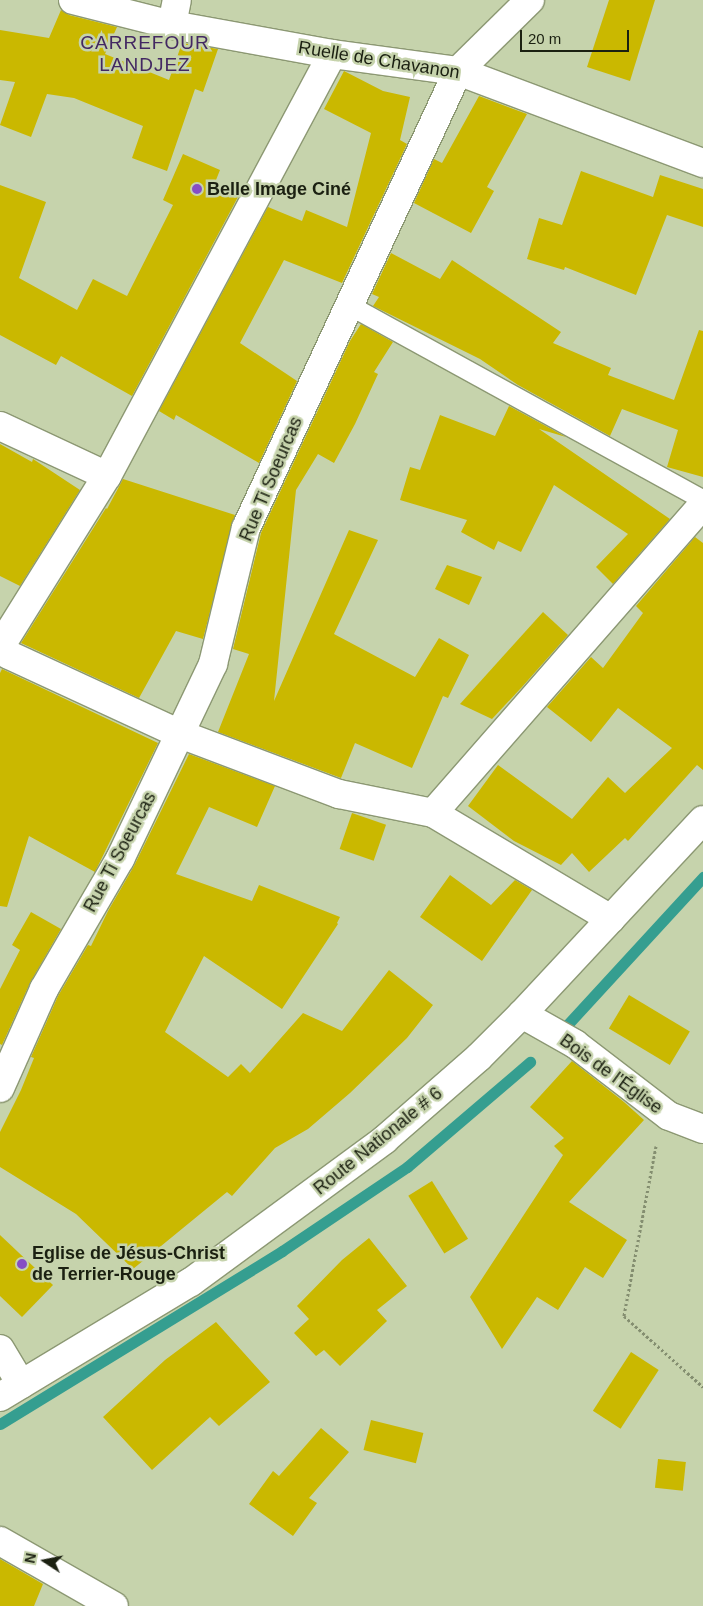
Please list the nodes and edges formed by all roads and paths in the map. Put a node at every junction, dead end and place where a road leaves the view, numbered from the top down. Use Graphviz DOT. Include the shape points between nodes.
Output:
graph roads {
  1 [pos="73,0"];
  2 [pos="530,0"];
  3 [pos="174,12"];
  4 [pos="332,54"];
  5 [pos="458,71"];
  6 [pos="703,163"];
  7 [pos="349,305"];
  8 [pos="0,426"];
  9 [pos="107,476"];
  10 [pos="703,500"];
  11 [pos="703,505"];
  12 [pos="0,648"];
  13 [pos="180,734"];
  14 [pos="433,813"];
  15 [pos="703,820"];
  16 [pos="611,919"];
  17 [pos="522,1014"];
  18 [pos="0,1088"];
  19 [pos="663,1112"];
  20 [pos="703,1128"];
  21 [pos="0,1349"];
  22 [pos="703,1387"];
  23 [pos="11,1390"];
  24 [pos="0,1541"];
  25 [pos="114,1606"];
  1 -- 3 [label="street, Ruelle de Chavanon"];
  2 -- 5 [label="street, Rue Ti Soeurcas"];
  3 -- 4 [label="street, Ruelle de Chavanon"];
  4 -- 5 [label="street, Ruelle de Chavanon"];
  4 -- 9 [label="street"];
  5 -- 6 [label="street, Ruelle de Chavanon"];
  5 -- 7 [label="street, Rue Ti Soeurcas"];
  7 -- 10 [label="lane"];
  7 -- 13 [label="street, Rue Ti Soeurcas" via="246,528 213,664"];
  8 -- 9 [label="street"];
  9 -- 12 [label="street"];
  11 -- 14 [label="street"];
  12 -- 13 [label="street"];
  13 -- 14 [label="street" via="339,794"];
  13 -- 18 [label="street, Rue Ti Soeurcas" via="120,859 44,990"];
  14 -- 16 [label="street"];
  15 -- 16 [label="street, Route Nationale # 6"];
  16 -- 17 [label="street, Route Nationale # 6"];
  17 -- 19 [label="street, Bois de l'Église" via="575,1044"];
  17 -- 23 [label="street, Route Nationale # 6" via="479,1057 384,1140 191,1282"];
  19 -- 20 [label="street, Bois de l'Église"];
  19 -- 22 [label="path" via="624,1316"];
  21 -- 23 [label="street"];
  24 -- 25 [label="street"];
}
